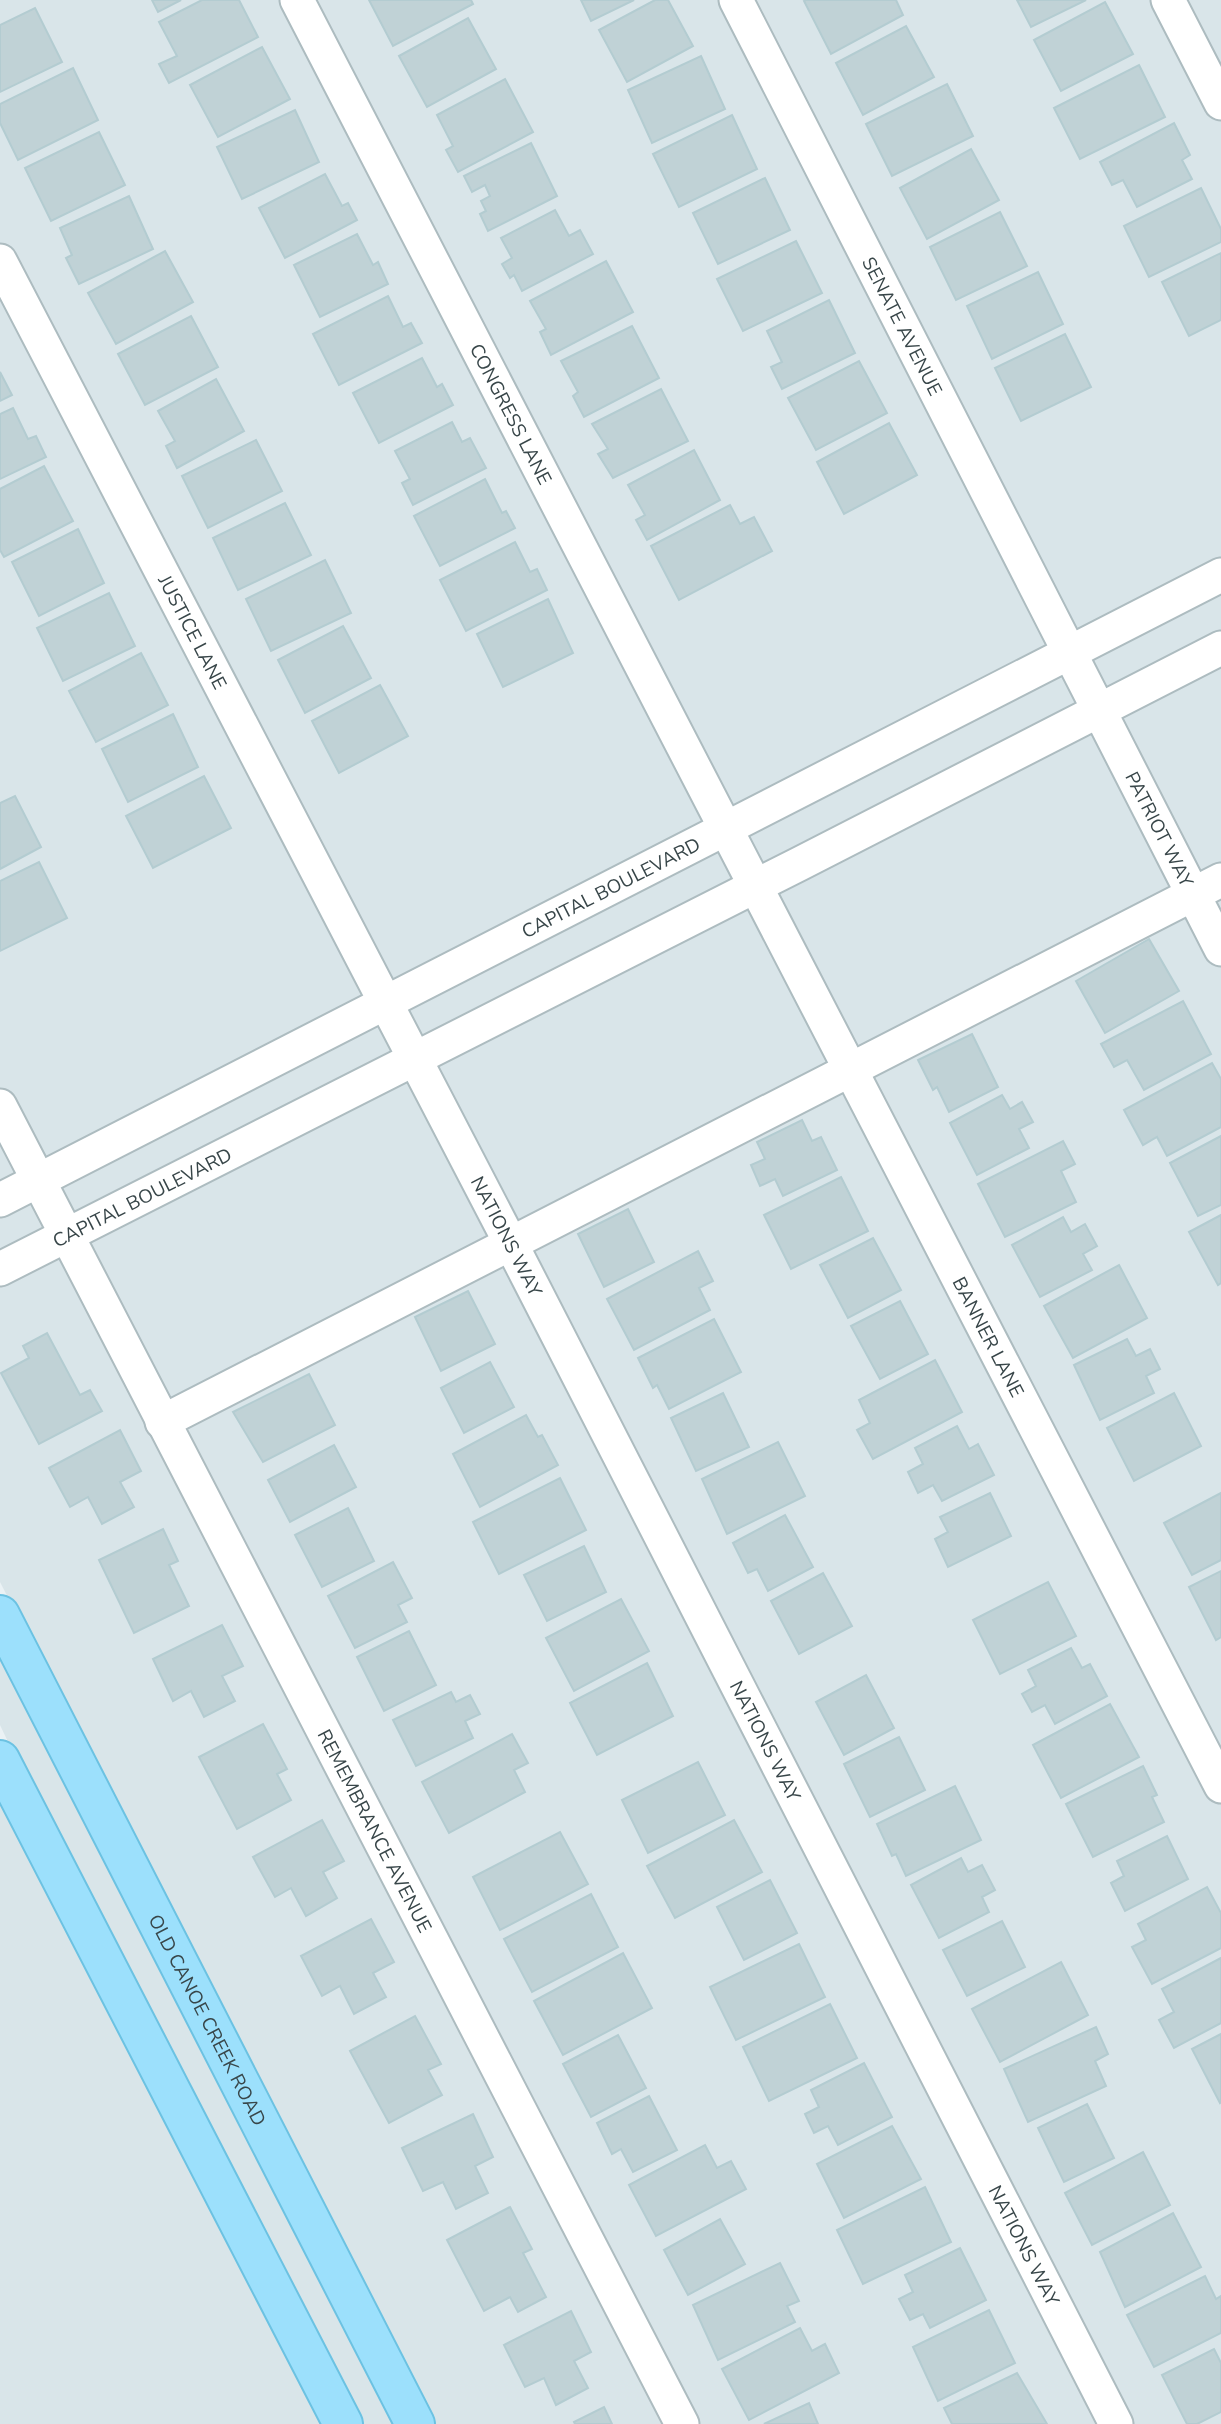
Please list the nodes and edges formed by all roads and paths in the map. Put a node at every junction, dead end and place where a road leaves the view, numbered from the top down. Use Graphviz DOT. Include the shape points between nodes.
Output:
graph roads {
  1 [pos="297,0"];
  2 [pos="736,0"];
  3 [pos="1168,0"];
  4 [pos="1221,103"];
  5 [pos="0,261"];
  6 [pos="1221,575"];
  7 [pos="1221,648"];
  8 [pos="1068,653"];
  9 [pos="1100,710"];
  10 [pos="727,828"];
  11 [pos="757,887"];
  12 [pos="1207,887"];
  13 [pos="1221,948"];
  14 [pos="384,1003"];
  15 [pos="413,1058"];
  16 [pos="852,1071"];
  17 [pos="0,1106"];
  18 [pos="37,1180"];
  19 [pos="0,1200"];
  20 [pos="65,1236"];
  21 [pos="510,1242"];
  22 [pos="0,1269"];
  23 [pos="162,1422"];
  24 [pos="0,1615"];
  25 [pos="0,1760"];
  26 [pos="1221,1786"];
  27 [pos="343,2424"];
  28 [pos="415,2424"];
  29 [pos="682,2424"];
  30 [pos="1116,2424"];
  1 -- 10 [label="street, CONGRESS LANE"];
  2 -- 8 [label="street, SENATE AVENUE"];
  3 -- 4 [label="street"];
  5 -- 14 [label="street, JUSTICE LANE"];
  6 -- 8 [label="street, CAPITAL BOULEVARD"];
  7 -- 9 [label="street, CAPITAL BOULEVARD"];
  8 -- 9 [label="street, SENATE AVENUE"];
  8 -- 10 [label="street, CAPITAL BOULEVARD"];
  9 -- 11 [label="street, CAPITAL BOULEVARD"];
  9 -- 12 [label="street, PATRIOT WAY"];
  10 -- 11 [label="street, CONGRESS LANE"];
  10 -- 14 [label="street, CAPITAL BOULEVARD"];
  11 -- 15 [label="street, CAPITAL BOULEVARD"];
  11 -- 16 [label="street, BANNER LANE"];
  12 -- 13 [label="street, PATRIOT WAY"];
  12 -- 16 [label="street"];
  14 -- 15 [label="street, JUSTICE LANE"];
  14 -- 18 [label="street, CAPITAL BOULEVARD"];
  15 -- 20 [label="street, CAPITAL BOULEVARD"];
  15 -- 21 [label="street, NATIONS WAY"];
  16 -- 21 [label="street"];
  16 -- 26 [label="street, BANNER LANE"];
  17 -- 18 [label="street, REMEMBRANCE AVENUE"];
  18 -- 19 [label="street, CAPITAL BOULEVARD"];
  18 -- 20 [label="street, REMEMBRANCE AVENUE"];
  20 -- 22 [label="street, CAPITAL BOULEVARD"];
  20 -- 23 [label="street, REMEMBRANCE AVENUE"];
  21 -- 23 [label="street"];
  21 -- 30 [label="street, NATIONS WAY"];
  23 -- 29 [label="street, REMEMBRANCE AVENUE"];
  24 -- 28 [label="main road, OLD CANOE CREEK ROAD"];
  25 -- 27 [label="main road"];
}
